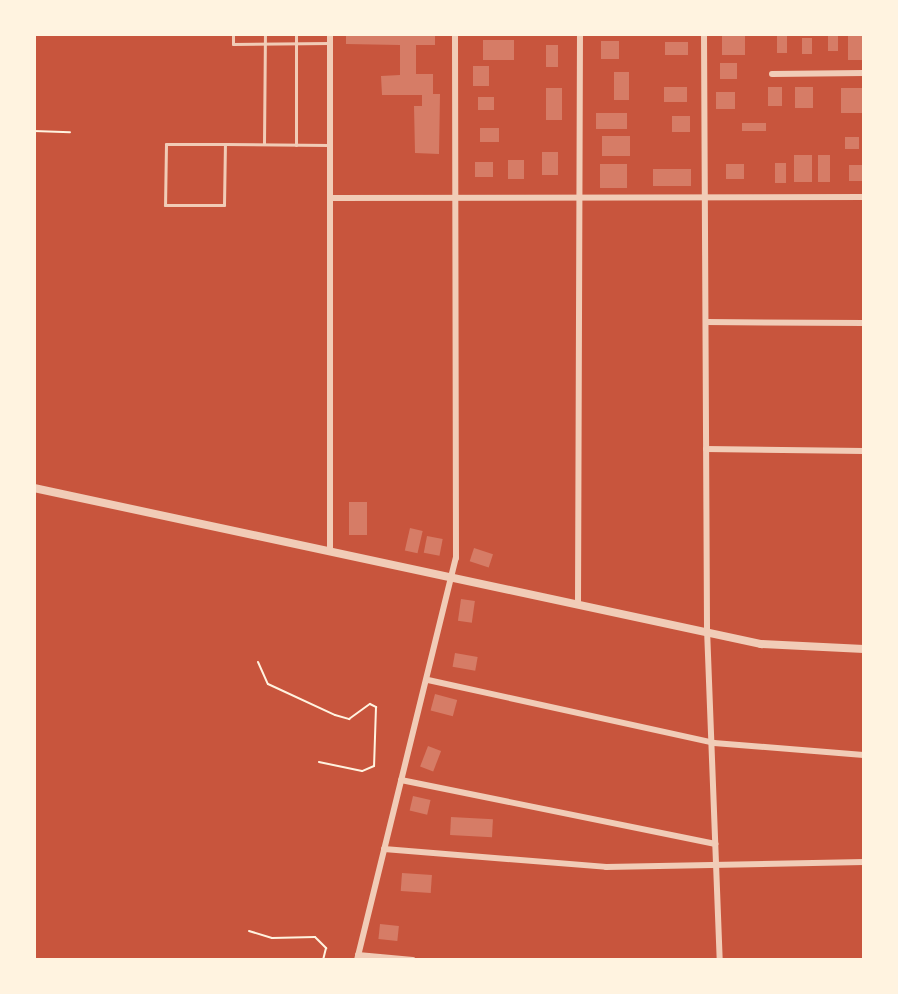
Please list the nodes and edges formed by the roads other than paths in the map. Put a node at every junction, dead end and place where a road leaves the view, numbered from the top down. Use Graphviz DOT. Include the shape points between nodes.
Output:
graph roads {
  1 [pos="233,34"];
  2 [pos="265,34"];
  3 [pos="296,34"];
  4 [pos="330,34"];
  5 [pos="455,34"];
  6 [pos="580,34"];
  7 [pos="704,34"];
  8 [pos="265,43"];
  9 [pos="296,43"];
  10 [pos="330,43"];
  11 [pos="864,73"];
  12 [pos="772,74"];
  13 [pos="225,144"];
  14 [pos="264,144"];
  15 [pos="296,145"];
  16 [pos="330,145"];
  17 [pos="705,197"];
  18 [pos="864,197"];
  19 [pos="330,198"];
  20 [pos="454,198"];
  21 [pos="580,198"];
  22 [pos="707,322"];
  23 [pos="864,323"];
  24 [pos="706,449"];
  25 [pos="864,451"];
  26 [pos="34,488"];
  27 [pos="330,549"];
  28 [pos="454,574"];
  29 [pos="578,604"];
  30 [pos="707,628"];
  31 [pos="864,649"];
  32 [pos="428,680"];
  33 [pos="714,743"];
  34 [pos="864,755"];
  35 [pos="401,780"];
  36 [pos="716,844"];
  37 [pos="384,849"];
  38 [pos="864,862"];
  39 [pos="717,865"];
  40 [pos="358,957"];
  41 [pos="413,960"];
  42 [pos="720,960"];
  1 -- 8 [label="lane" via="233,44"];
  2 -- 8 [label="lane"];
  3 -- 9 [label="lane"];
  4 -- 10 [label="street"];
  5 -- 20 [label="street"];
  6 -- 21 [label="street"];
  7 -- 17 [label="street"];
  8 -- 9 [label="lane"];
  8 -- 14 [label="lane"];
  9 -- 10 [label="lane"];
  9 -- 15 [label="lane"];
  10 -- 16 [label="street"];
  11 -- 12 [label="street"];
  13 -- 13 [label="lane" via="224,205 165,205 166,144"];
  13 -- 14 [label="lane"];
  14 -- 15 [label="lane"];
  15 -- 16 [label="lane"];
  16 -- 19 [label="street"];
  17 -- 18 [label="street"];
  17 -- 21 [label="street"];
  17 -- 22 [label="street"];
  19 -- 20 [label="street"];
  19 -- 27 [label="street"];
  20 -- 21 [label="street"];
  20 -- 28 [label="street"];
  21 -- 29 [label="street"];
  22 -- 23 [label="street"];
  22 -- 24 [label="street"];
  24 -- 25 [label="street"];
  24 -- 30 [label="street"];
  26 -- 27 [label="street"];
  27 -- 28 [label="street"];
  28 -- 29 [label="street"];
  28 -- 32 [label="street"];
  29 -- 30 [label="street"];
  30 -- 31 [label="street" via="761,644"];
  30 -- 33 [label="street"];
  32 -- 33 [label="street"];
  32 -- 35 [label="street"];
  33 -- 34 [label="street"];
  33 -- 36 [label="street"];
  35 -- 36 [label="street" via="561,817"];
  35 -- 37 [label="street"];
  36 -- 39 [label="street"];
  37 -- 39 [label="street" via="606,867"];
  37 -- 40 [label="street"];
  38 -- 39 [label="street"];
  39 -- 42 [label="street"];
  40 -- 41 [label="street"];
}
